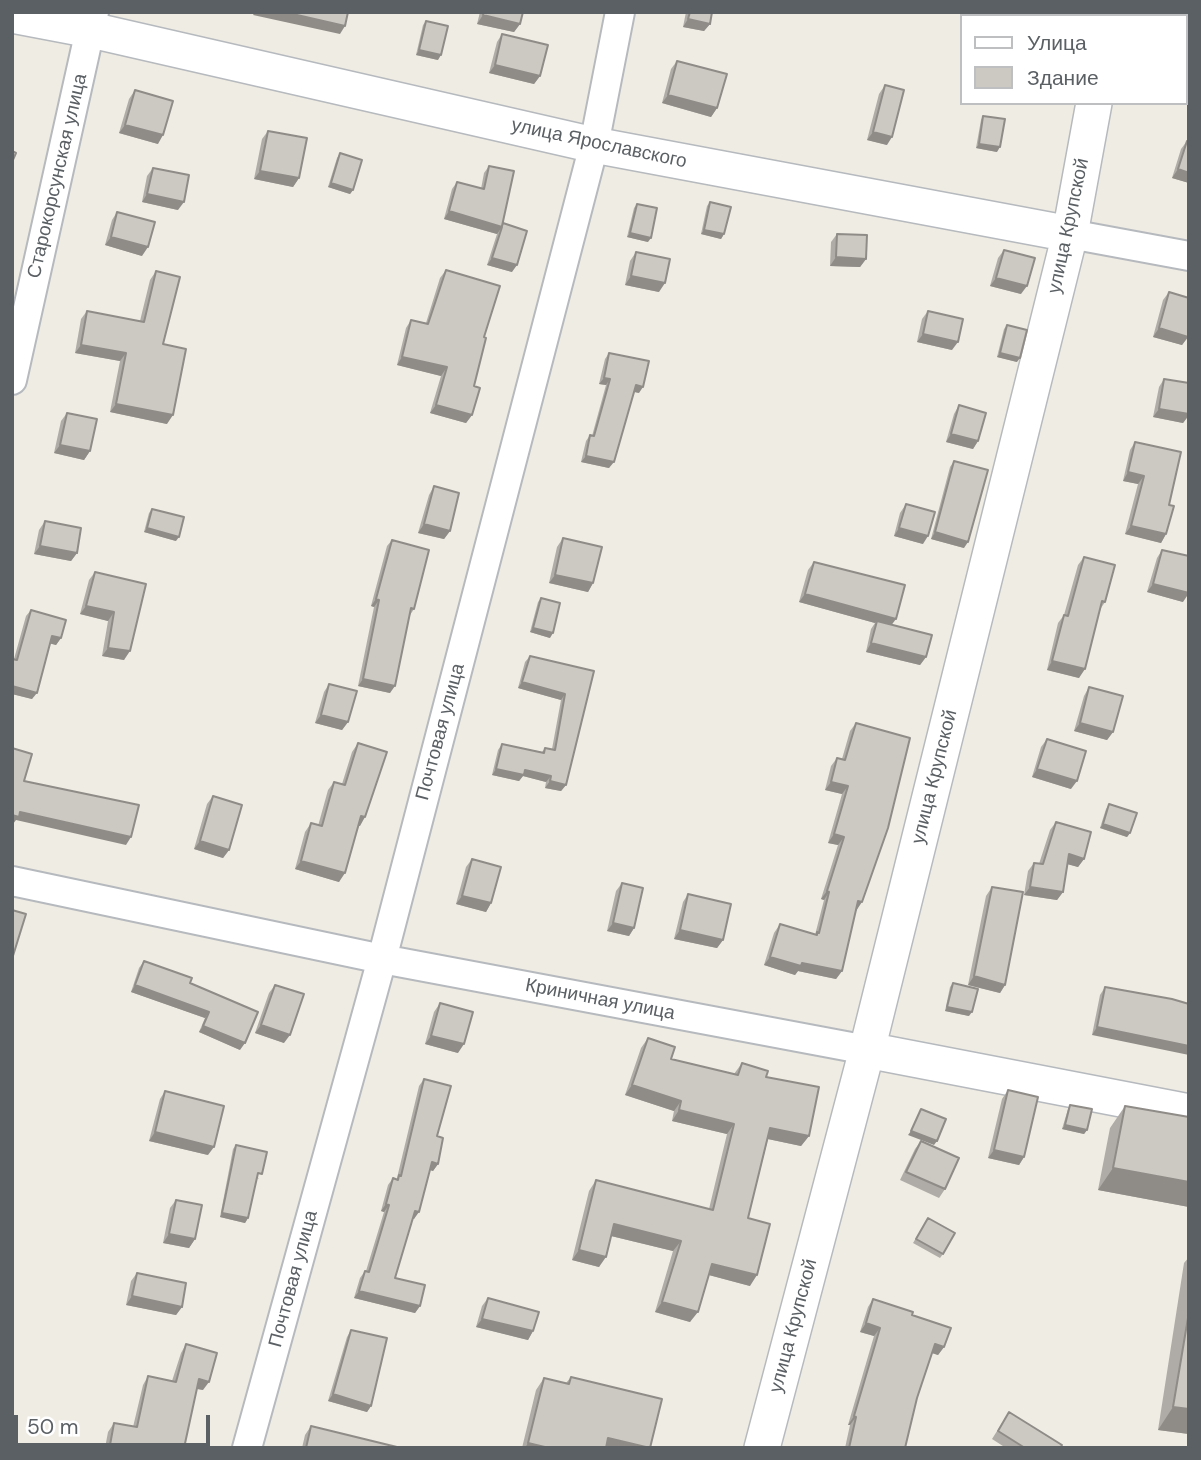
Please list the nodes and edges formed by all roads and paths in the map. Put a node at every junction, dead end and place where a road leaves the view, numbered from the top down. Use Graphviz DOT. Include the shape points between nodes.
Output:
graph roads {
  1 [pos="620,12"];
  2 [pos="12,15"];
  3 [pos="92,21"];
  4 [pos="1094,105"];
  5 [pos="594,145"];
  6 [pos="1070,234"];
  7 [pos="1189,256"];
  8 [pos="12,380"];
  9 [pos="12,881"];
  10 [pos="382,959"];
  11 [pos="867,1050"];
  12 [pos="1189,1112"];
  13 [pos="247,1448"];
  14 [pos="762,1448"];
  1 -- 5 [label="street, Почтовая улица"];
  2 -- 3 [label="street, улица Ярославского"];
  3 -- 5 [label="street, улица Ярославского"];
  3 -- 8 [label="street, Старокорсунская улица"];
  4 -- 6 [label="street, улица Крупской"];
  5 -- 6 [label="street, улица Ярославского"];
  5 -- 10 [label="street, Почтовая улица"];
  6 -- 7 [label="street, улица Ярославского"];
  6 -- 11 [label="street, улица Крупской"];
  9 -- 10 [label="street, Криничная улица"];
  10 -- 11 [label="street, Криничная улица"];
  10 -- 13 [label="street, Почтовая улица"];
  11 -- 12 [label="street, Криничная улица"];
  11 -- 14 [label="street, улица Крупской"];
}
